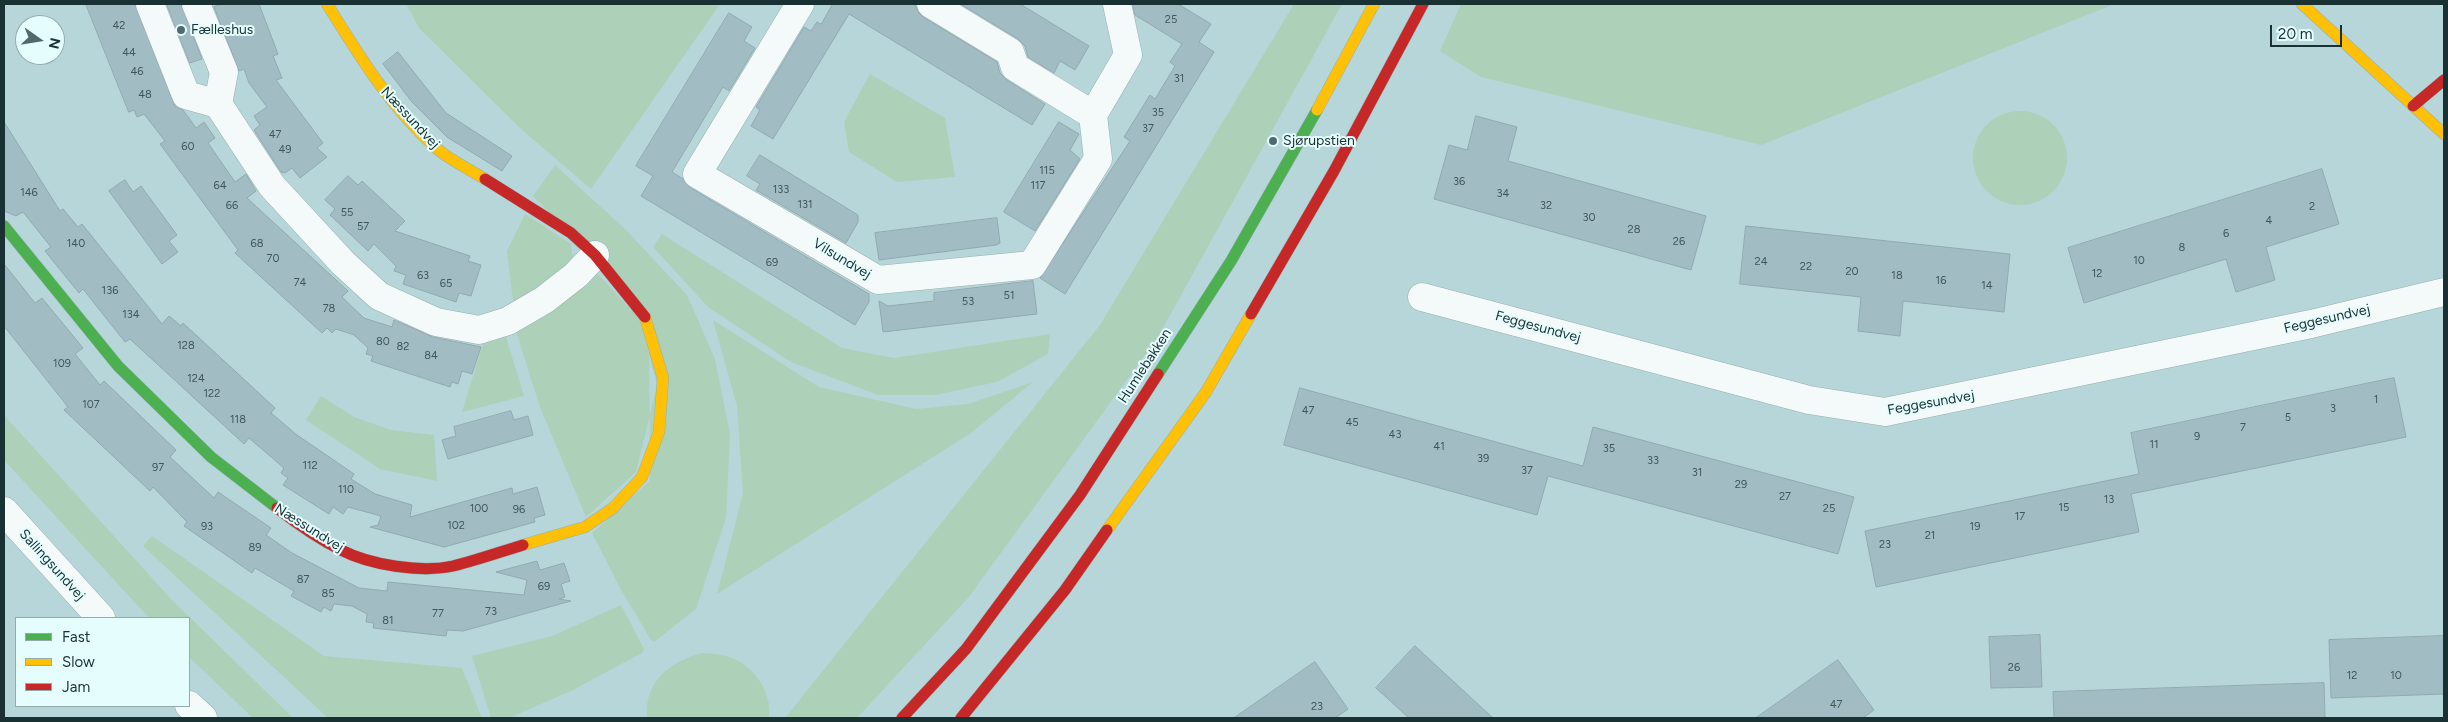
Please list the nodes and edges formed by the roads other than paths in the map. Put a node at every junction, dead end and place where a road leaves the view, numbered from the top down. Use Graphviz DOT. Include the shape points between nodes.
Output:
graph roads {
  1 [pos="150,4"];
  2 [pos="196,4"];
  3 [pos="327,4"];
  4 [pos="800,4"];
  5 [pos="931,4"];
  6 [pos="1117,4"];
  7 [pos="1374,4"];
  8 [pos="1423,4"];
  9 [pos="2302,4"];
  10 [pos="2444,80"];
  11 [pos="218,104"];
  12 [pos="2413,106"];
  13 [pos="1093,115"];
  14 [pos="2444,134"];
  15 [pos="4,226"];
  16 [pos="595,255"];
  17 [pos="2444,292"];
  18 [pos="1422,297"];
  19 [pos="4,511"];
  20 [pos="100,617"];
  21 [pos="190,706"];
  22 [pos="203,718"];
  23 [pos="902,718"];
  24 [pos="961,718"];
  1 -- 11 [label="street" via="186,95"];
  2 -- 11 [label="street" via="224,72"];
  3 -- 16 [label="street, Næssundvej" via="370,73 400,112 437,149 570,233"];
  4 -- 13 [label="street, Vilsundvej" via="697,174 878,280 1032,265 1098,158"];
  5 -- 13 [label="street" via="1010,52 1015,67"];
  6 -- 13 [label="street" via="1128,55"];
  7 -- 23 [label="street, Humlebakken" via="1295,152 1231,261 1080,495 966,649"];
  8 -- 24 [label="street" via="1334,171 1206,392 1065,590"];
  9 -- 12 [label="street"];
  10 -- 12 [label="street"];
  11 -- 16 [label="street" via="272,186 343,262 378,296 436,322 479,330 508,322 544,300"];
  12 -- 14 [label="street"];
  15 -- 16 [label="street, Næssundvej" via="118,366 211,457 279,510 341,550 367,560 425,569 452,566 585,527 613,508 642,477 659,432 664,378 644,313"];
  17 -- 18 [label="street, Feggesundvej" via="2301,326 1885,412 1809,400"];
  19 -- 20 [label="street, Sallingsundvej"];
  21 -- 22 [label="street"];
}
